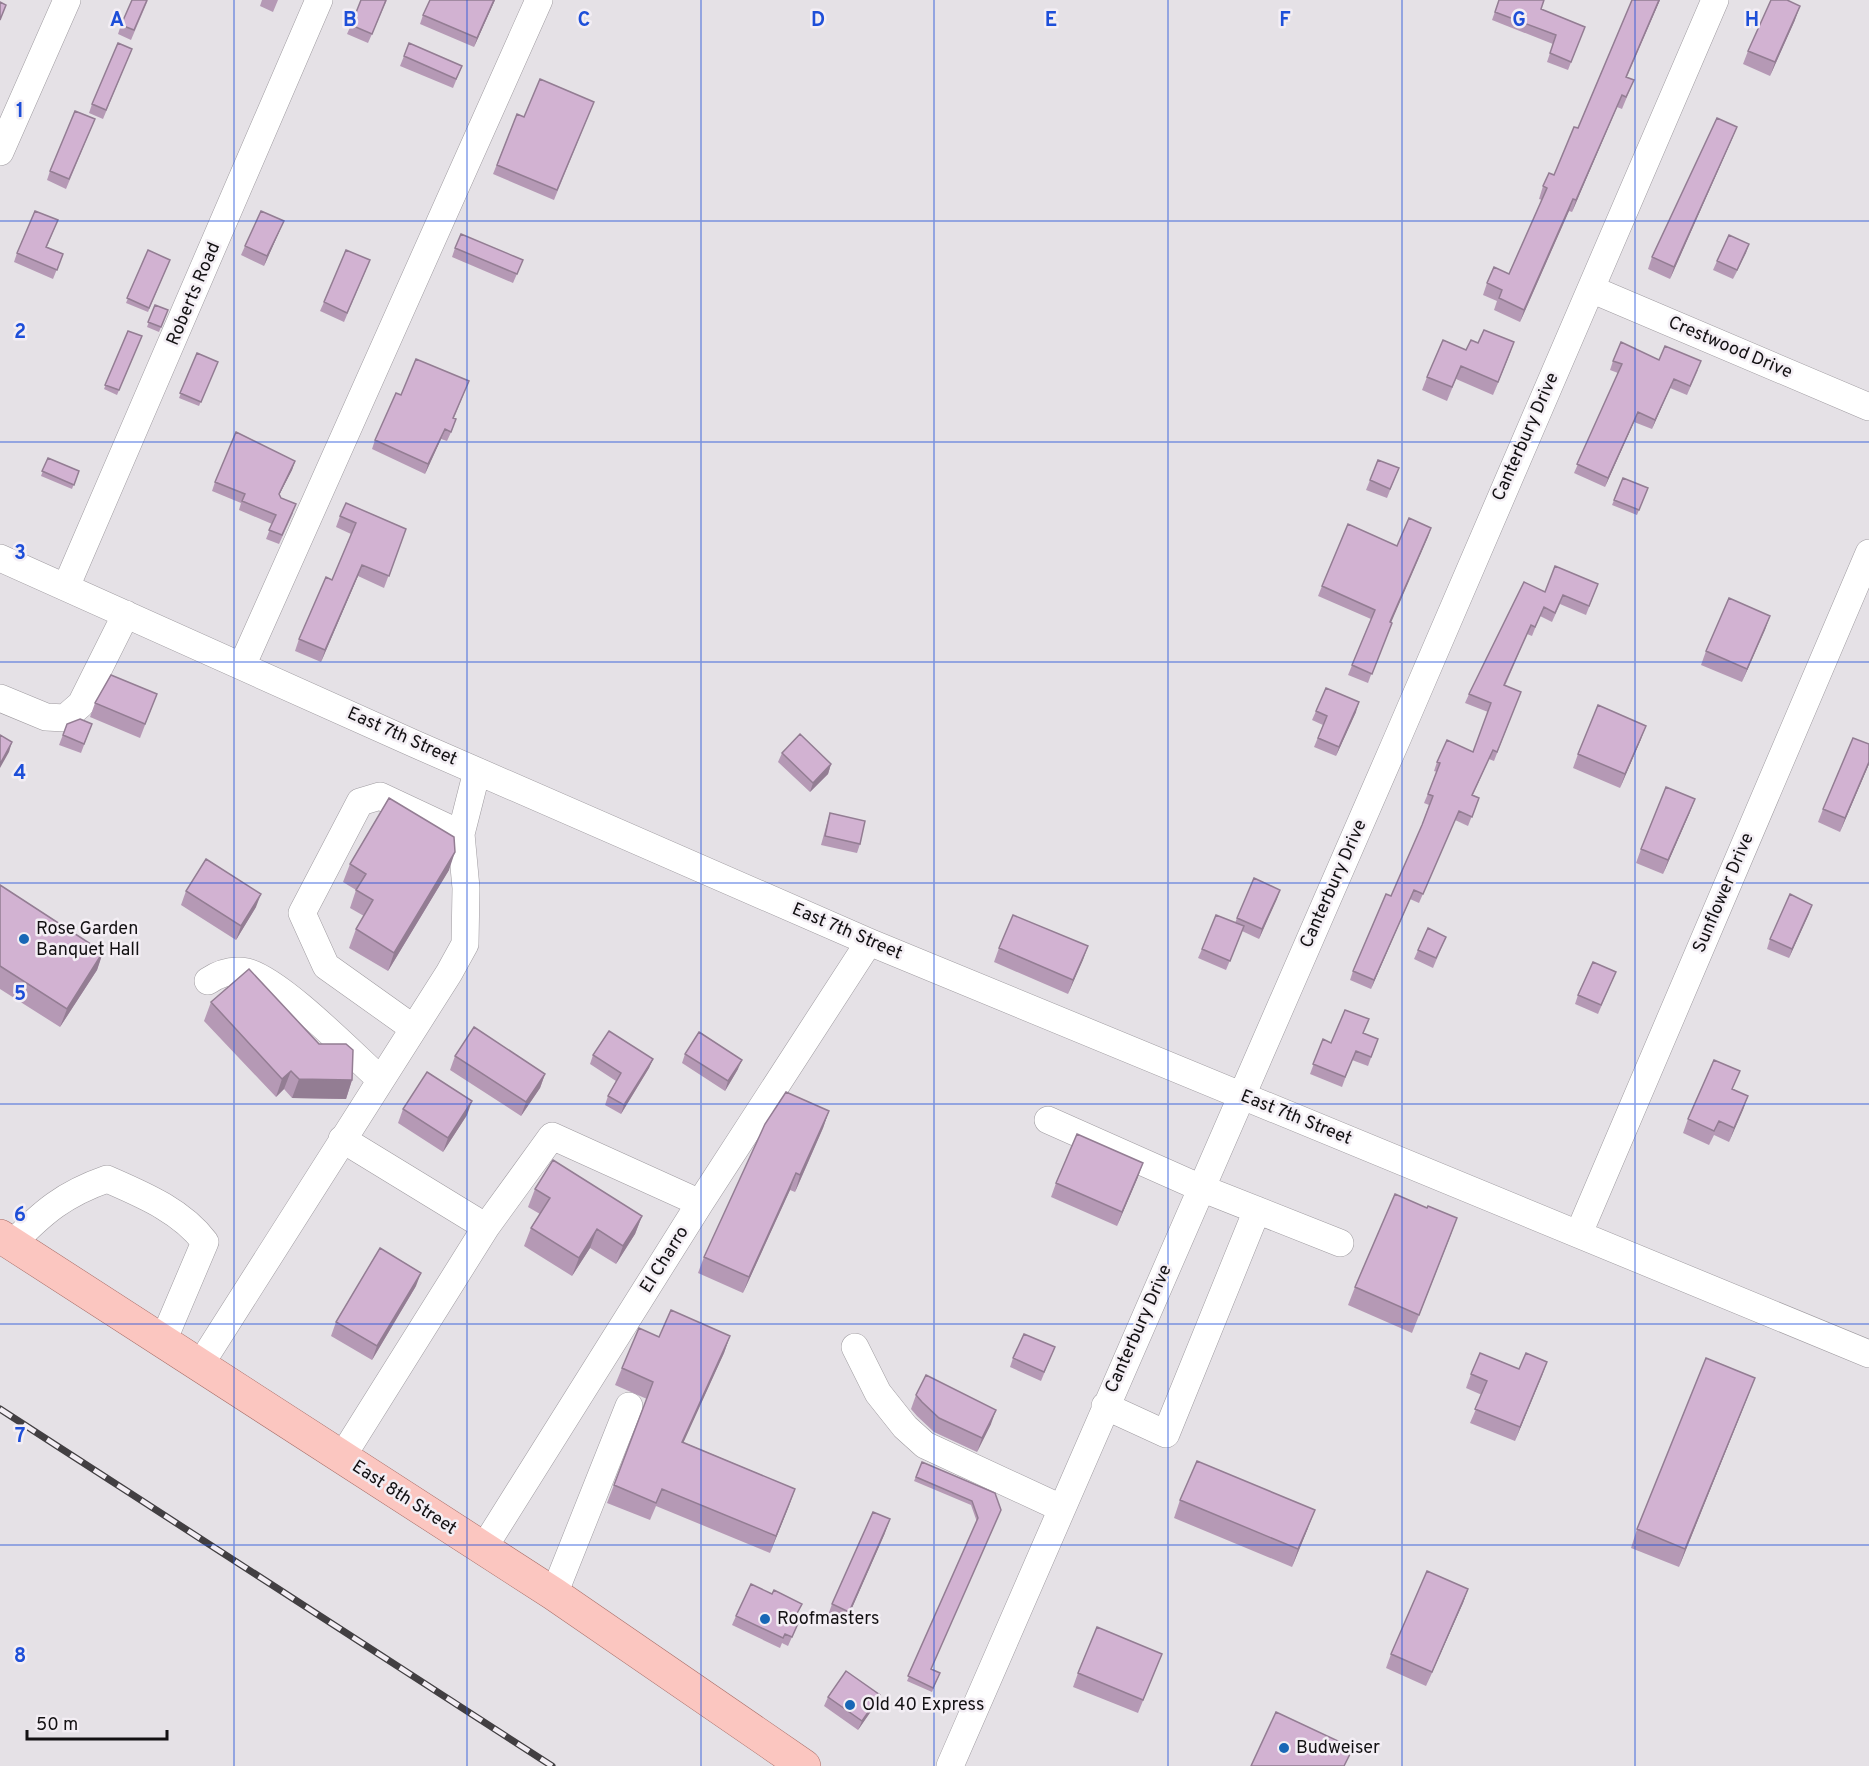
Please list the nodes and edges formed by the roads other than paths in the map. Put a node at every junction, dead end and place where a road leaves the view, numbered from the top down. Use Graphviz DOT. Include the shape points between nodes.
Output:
graph roads {
  1 [pos="67,0"];
  2 [pos="319,0"];
  3 [pos="539,0"];
  4 [pos="1715,0"];
  5 [pos="0,152"];
  6 [pos="1591,289"];
  7 [pos="1869,408"];
  8 [pos="1869,553"];
  9 [pos="0,558"];
  10 [pos="66,587"];
  11 [pos="126,614"];
  12 [pos="242,666"];
  13 [pos="0,699"];
  14 [pos="477,771"];
  15 [pos="460,834"];
  16 [pos="868,942"];
  17 [pos="208,981"];
  18 [pos="413,1028"];
  19 [pos="380,1079"];
  20 [pos="1241,1096"];
  21 [pos="1047,1120"];
  22 [pos="342,1139"];
  23 [pos="1201,1188"];
  24 [pos="700,1203"];
  25 [pos="1257,1210"];
  26 [pos="486,1227"];
  27 [pos="1578,1233"];
  28 [pos="6,1240"];
  29 [pos="1340,1243"];
  30 [pos="163,1341"];
  31 [pos="855,1347"];
  32 [pos="1869,1354"];
  33 [pos="200,1365"];
  34 [pos="629,1406"];
  35 [pos="1105,1406"];
  36 [pos="342,1457"];
  37 [pos="1061,1508"];
  38 [pos="483,1549"];
  39 [pos="554,1594"];
  40 [pos="804,1766"];
  41 [pos="950,1766"];
  1 -- 5 [label="street"];
  2 -- 10 [label="street, Roberts Road"];
  3 -- 12 [label="street"];
  4 -- 6 [label="street, Canterbury Drive"];
  6 -- 7 [label="street, Crestwood Drive"];
  6 -- 20 [label="street, Canterbury Drive"];
  8 -- 27 [label="street, Sunflower Drive"];
  9 -- 10 [label="street, East 7th Street"];
  10 -- 11 [label="street, East 7th Street"];
  11 -- 12 [label="street, East 7th Street"];
  11 -- 13 [label="street" via="81,704 65,718 46,717"];
  12 -- 14 [label="street, East 7th Street"];
  14 -- 15 [label="street"];
  14 -- 16 [label="street, East 7th Street"];
  15 -- 18 [label="street" via="466,888 465,944"];
  15 -- 18 [label="street" via="381,796 360,802 302,913 326,966"];
  16 -- 20 [label="street, East 7th Street"];
  16 -- 24 [label="street, El Charro"];
  17 -- 19 [label="street" via="219,973 233,971 248,972 270,983"];
  18 -- 19 [label="street"];
  19 -- 22 [label="street"];
  20 -- 23 [label="street, Canterbury Drive"];
  20 -- 27 [label="street, East 7th Street"];
  21 -- 23 [label="street"];
  22 -- 26 [label="street"];
  22 -- 33 [label="street"];
  23 -- 25 [label="street"];
  23 -- 35 [label="street, Canterbury Drive"];
  24 -- 26 [label="street" via="552,1136"];
  24 -- 38 [label="street, El Charro"];
  25 -- 29 [label="street"];
  25 -- 35 [label="street" via="1166,1434"];
  26 -- 36 [label="street"];
  27 -- 32 [label="street, East 7th Street"];
  28 -- 30 [label="main road, East 8th Street"];
  28 -- 30 [label="street" via="76,1190 107,1179 149,1197 196,1230 205,1242"];
  30 -- 33 [label="main road, East 8th Street"];
  31 -- 37 [label="street" via="878,1393 905,1427 925,1444"];
  33 -- 36 [label="main road, East 8th Street"];
  34 -- 39 [label="street"];
  35 -- 37 [label="street, Canterbury Drive"];
  36 -- 38 [label="main road, East 8th Street"];
  37 -- 41 [label="street, Canterbury Drive"];
  38 -- 39 [label="main road, East 8th Street"];
  39 -- 40 [label="main road, East 8th Street"];
}
